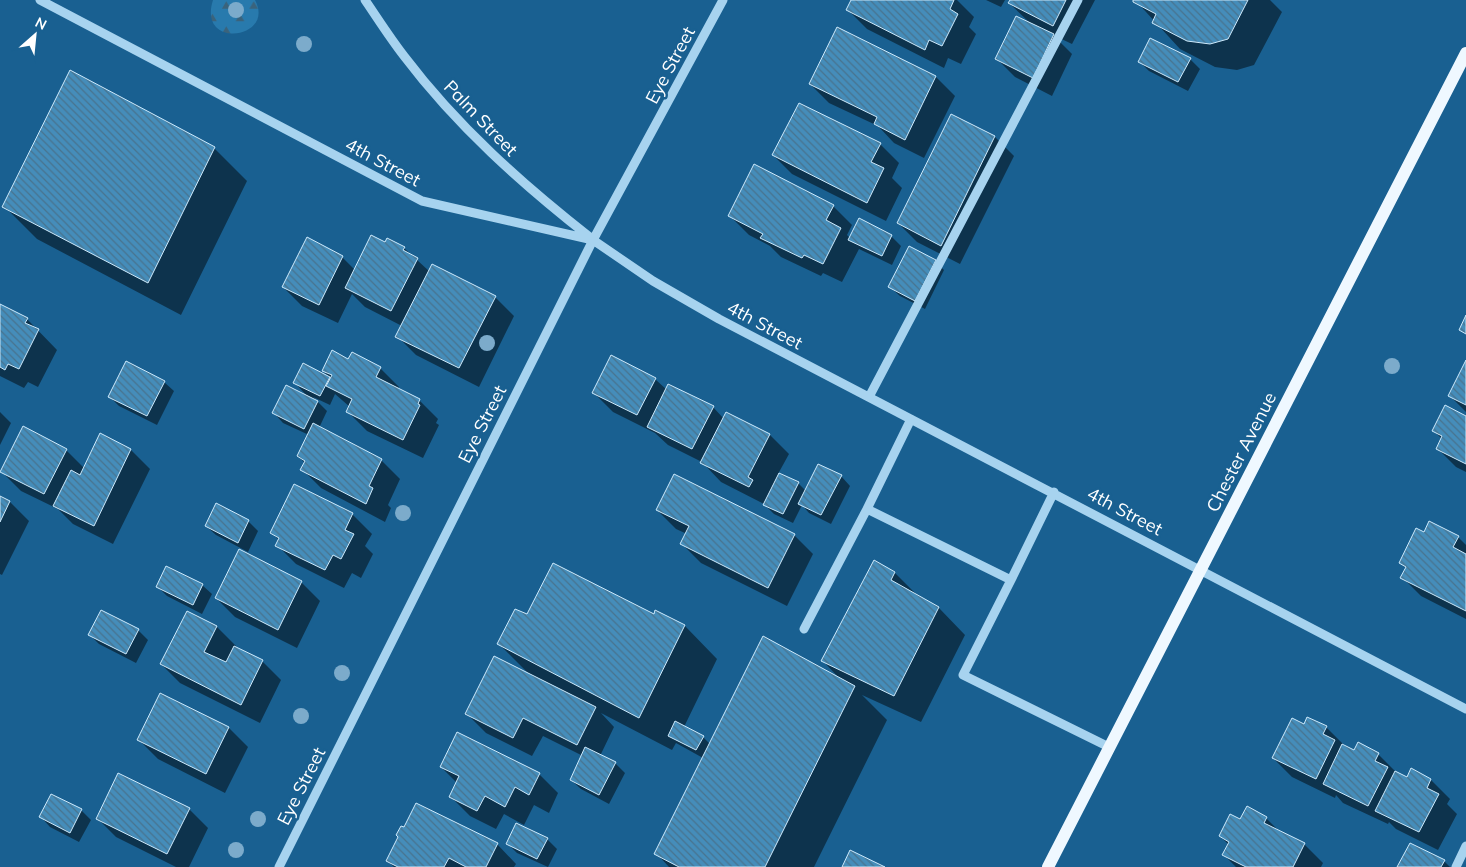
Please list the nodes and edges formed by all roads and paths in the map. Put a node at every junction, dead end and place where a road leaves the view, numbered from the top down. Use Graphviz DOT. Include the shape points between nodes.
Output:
graph roads {
  1 [pos="40,0"];
  2 [pos="365,0"];
  3 [pos="723,0"];
  4 [pos="1078,0"];
  5 [pos="1466,53"];
  6 [pos="593,240"];
  7 [pos="869,397"];
  8 [pos="911,420"];
  9 [pos="1054,492"];
  10 [pos="867,509"];
  11 [pos="1201,569"];
  12 [pos="1010,580"];
  13 [pos="804,629"];
  14 [pos="1466,709"];
  15 [pos="1109,747"];
  16 [pos="1466,846"];
  17 [pos="278,867"];
  18 [pos="1048,867"];
  19 [pos="1456,867"];
  1 -- 6 [label="street, 4th Street" via="422,201"];
  2 -- 6 [label="street, Palm Street" via="404,56 480,143 528,188"];
  3 -- 6 [label="street, Eye Street"];
  4 -- 7 [label="street"];
  5 -- 11 [label="main road, Chester Avenue"];
  6 -- 7 [label="street, 4th Street" via="653,281 719,319"];
  6 -- 17 [label="street, Eye Street"];
  7 -- 8 [label="street, 4th Street"];
  8 -- 9 [label="street, 4th Street"];
  8 -- 10 [label="street"];
  9 -- 11 [label="street, 4th Street"];
  9 -- 12 [label="street"];
  10 -- 12 [label="street"];
  10 -- 13 [label="street"];
  11 -- 14 [label="street, 4th Street"];
  11 -- 15 [label="main road, Chester Avenue"];
  12 -- 15 [label="street" via="962,674"];
  15 -- 18 [label="main road, Chester Avenue"];
  16 -- 19 [label="street"];
}
